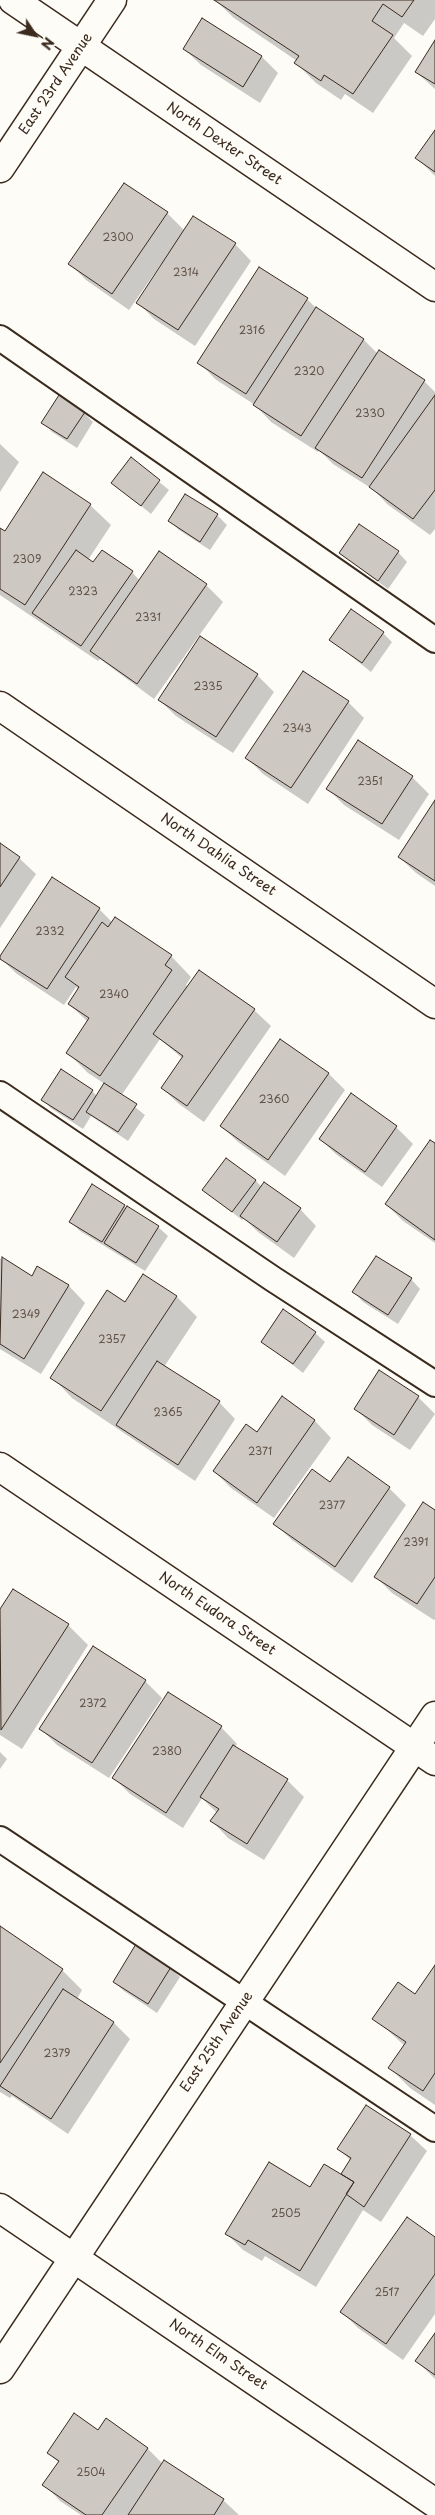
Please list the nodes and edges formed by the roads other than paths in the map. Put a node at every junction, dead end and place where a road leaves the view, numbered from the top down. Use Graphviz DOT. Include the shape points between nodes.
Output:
graph roads {
  1 [pos="13,0"];
  2 [pos="112,0"];
  3 [pos="81,46"];
  4 [pos="0,168"];
  5 [pos="435,287"];
  6 [pos="0,338"];
  7 [pos="435,640"];
  8 [pos="0,706"];
  9 [pos="435,1004"];
  10 [pos="0,1094"];
  11 [pos="435,1384"];
  12 [pos="0,1467"];
  13 [pos="435,1716"];
  14 [pos="424,1754"];
  15 [pos="0,1839"];
  16 [pos="243,2002"];
  17 [pos="435,2129"];
  18 [pos="0,2208"];
  19 [pos="74,2258"];
  20 [pos="0,2369"];
  21 [pos="435,2503"];
  1 -- 3 [label="street, North Dexter Street"];
  2 -- 3 [label="street, East 23rd Avenue"];
  3 -- 4 [label="street, East 23rd Avenue"];
  3 -- 5 [label="street, North Dexter Street"];
  6 -- 7 [label="lane"];
  8 -- 9 [label="street, North Dahlia Street"];
  10 -- 11 [label="lane"];
  12 -- 14 [label="street, North Eudora Street"];
  13 -- 14 [label="street, East 25th Avenue"];
  14 -- 16 [label="street, East 25th Avenue"];
  15 -- 16 [label="lane"];
  16 -- 17 [label="lane"];
  16 -- 19 [label="street, East 25th Avenue"];
  18 -- 19 [label="street, North Elm Street"];
  19 -- 20 [label="street, East 25th Avenue"];
  19 -- 21 [label="street, North Elm Street"];
}
